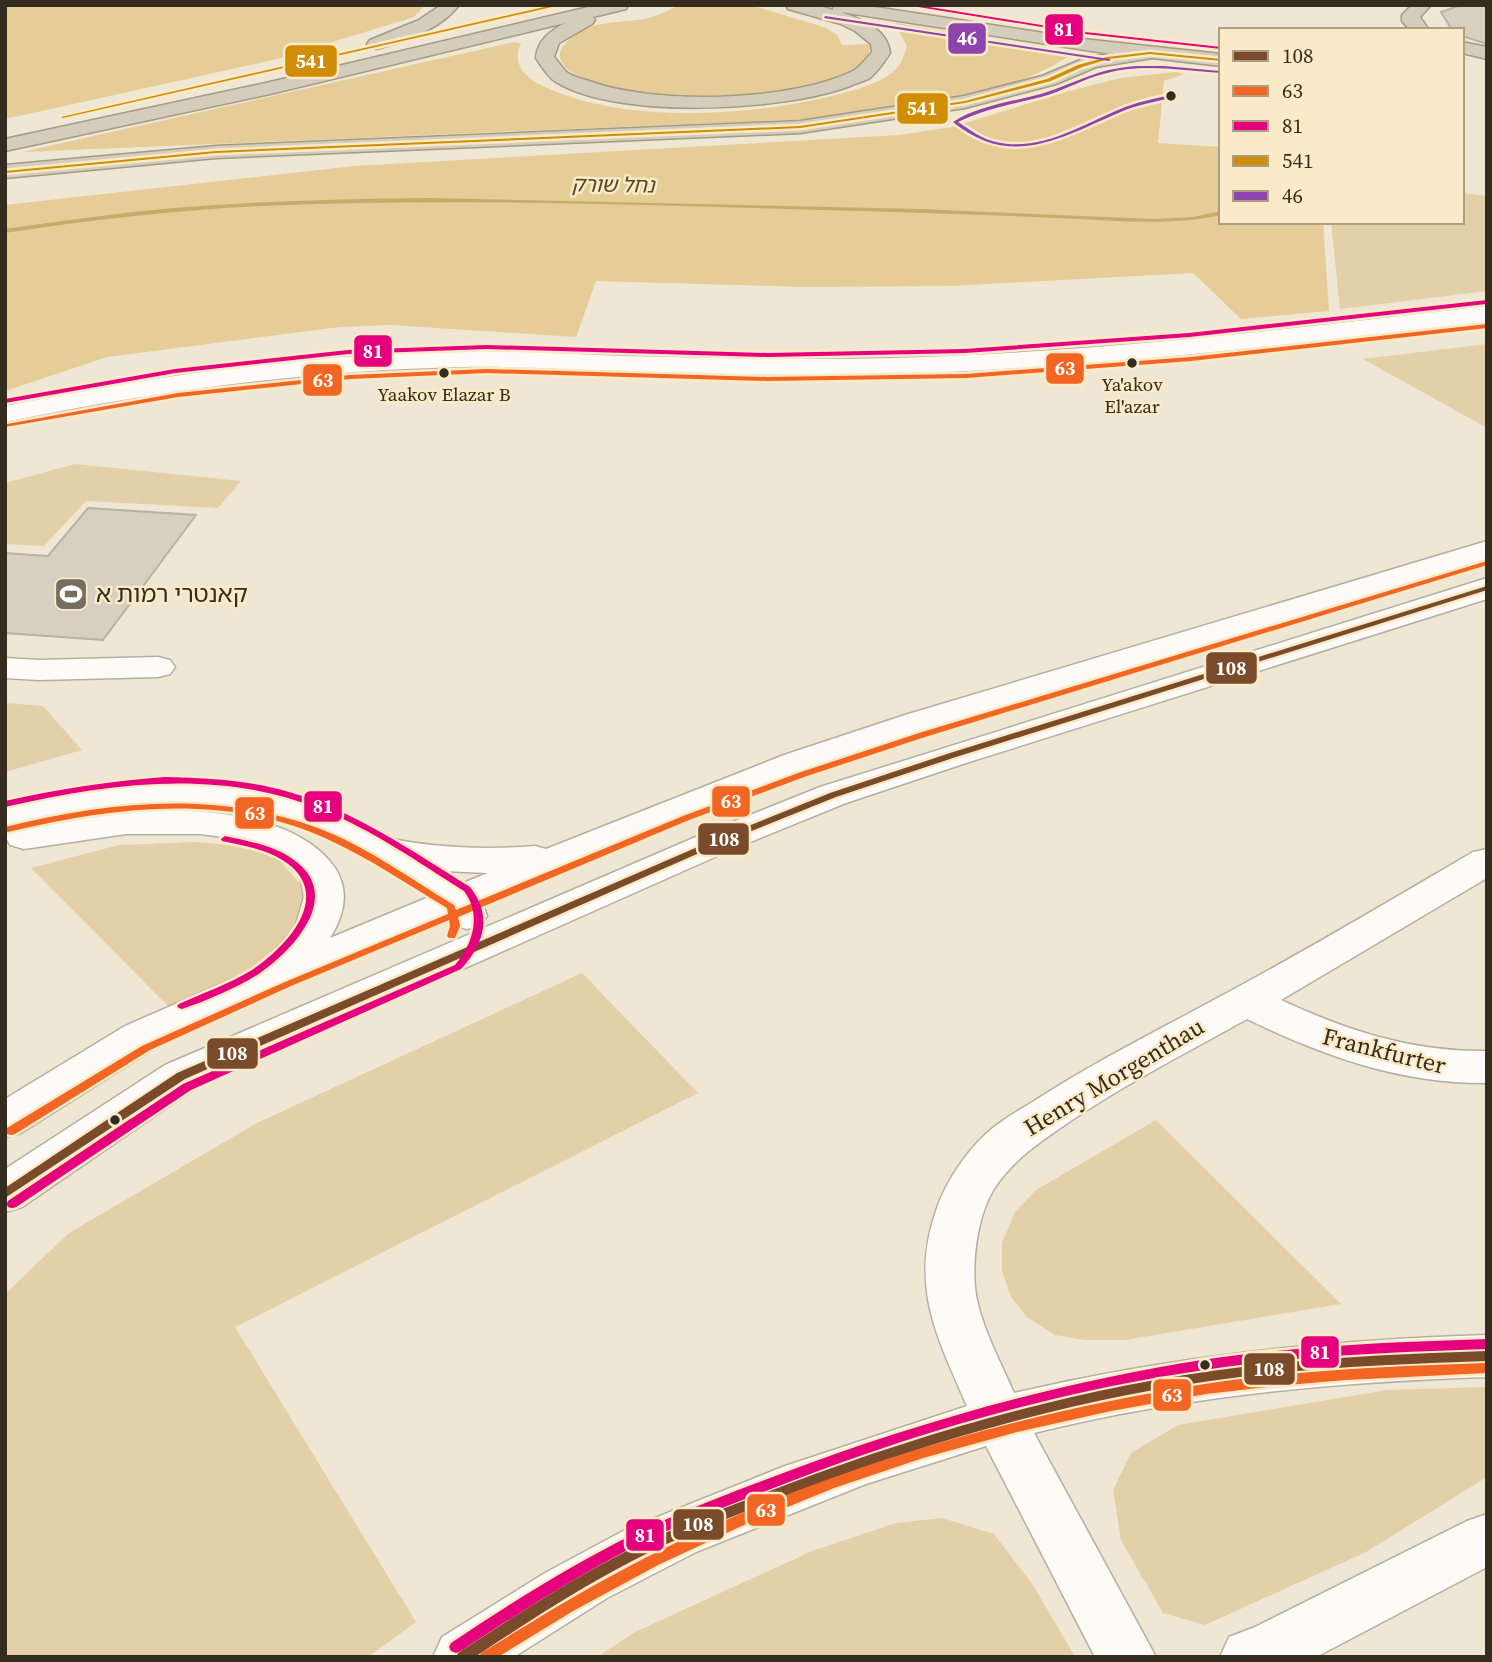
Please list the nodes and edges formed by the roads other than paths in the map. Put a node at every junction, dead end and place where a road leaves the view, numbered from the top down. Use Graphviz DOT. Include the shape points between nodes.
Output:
graph roads {
  1 [pos="451,5"];
  2 [pos="561,5"];
  3 [pos="622,5"];
  4 [pos="794,5"];
  5 [pos="827,5"];
  6 [pos="1423,5"];
  7 [pos="1418,28"];
  8 [pos="1464,48"];
  9 [pos="1150,53"];
  10 [pos="1487,54"];
  11 [pos="331,59"];
  12 [pos="1219,60"];
  13 [pos="5,130"];
  14 [pos="5,145"];
  15 [pos="5,172"];
  16 [pos="1487,314"];
  17 [pos="5,414"];
  18 [pos="1487,550"];
  19 [pos="1487,588"];
  20 [pos="158,667"];
  21 [pos="5,668"];
  22 [pos="5,817"];
  23 [pos="357,837"];
  24 [pos="5,842"];
  25 [pos="565,856"];
  26 [pos="1487,861"];
  27 [pos="461,899"];
  28 [pos="452,956"];
  29 [pos="259,984"];
  30 [pos="1245,1001"];
  31 [pos="1487,1067"];
  32 [pos="5,1121"];
  33 [pos="5,1194"];
  34 [pos="1487,1356"];
  35 [pos="1000,1421"];
  36 [pos="1487,1539"];
  37 [pos="463,1657"];
  38 [pos="1126,1657"];
  39 [pos="1250,1657"];
  1 -- 11 [label="highway" via="417,29"];
  2 -- 11 [label="highway"];
  3 -- 4 [label="highway" via="554,39 545,58 550,66 573,81 625,97 694,103 736,102 822,89 856,76 878,61 882,51 874,35 835,16"];
  3 -- 14 [label="highway"];
  5 -- 9 [label="highway"];
  6 -- 7 [label="highway" via="1411,15"];
  8 -- 10 [label="highway"];
  9 -- 12 [label="highway"];
  9 -- 15 [label="highway" via="1093,62 1049,80 965,102 788,127 239,150"];
  11 -- 13 [label="highway"];
  16 -- 17 [label="street" via="1153,351 960,364 764,367 469,359 349,363 223,375"];
  18 -- 25 [label="street" via="809,759"];
  19 -- 28 [label="street" via="833,795"];
  20 -- 21 [label="street"];
  22 -- 23 [label="street" via="95,799 200,791 277,804"];
  23 -- 25 [label="street" via="404,853 449,859 493,862"];
  23 -- 27 [label="street"];
  24 -- 29 [label="street" via="57,831 180,822 264,835 288,847 321,876 323,911 304,947"];
  25 -- 27 [label="street"];
  26 -- 30 [label="street, Henry Morgenthau"];
  27 -- 28 [label="street" via="468,918 466,937"];
  27 -- 29 [label="street"];
  28 -- 33 [label="street" via="181,1076"];
  29 -- 32 [label="street" via="139,1037"];
  30 -- 31 [label="street, Frankfurter" via="1350,1047 1421,1064"];
  30 -- 35 [label="street, Henry Morgenthau" via="1087,1088 1010,1139 977,1176 961,1207 951,1248 951,1298"];
  34 -- 35 [label="street" via="1263,1370 1167,1383"];
  35 -- 37 [label="street" via="815,1477 645,1549 540,1606"];
  35 -- 38 [label="street, Henry Morgenthau"];
  36 -- 39 [label="street"];
}
